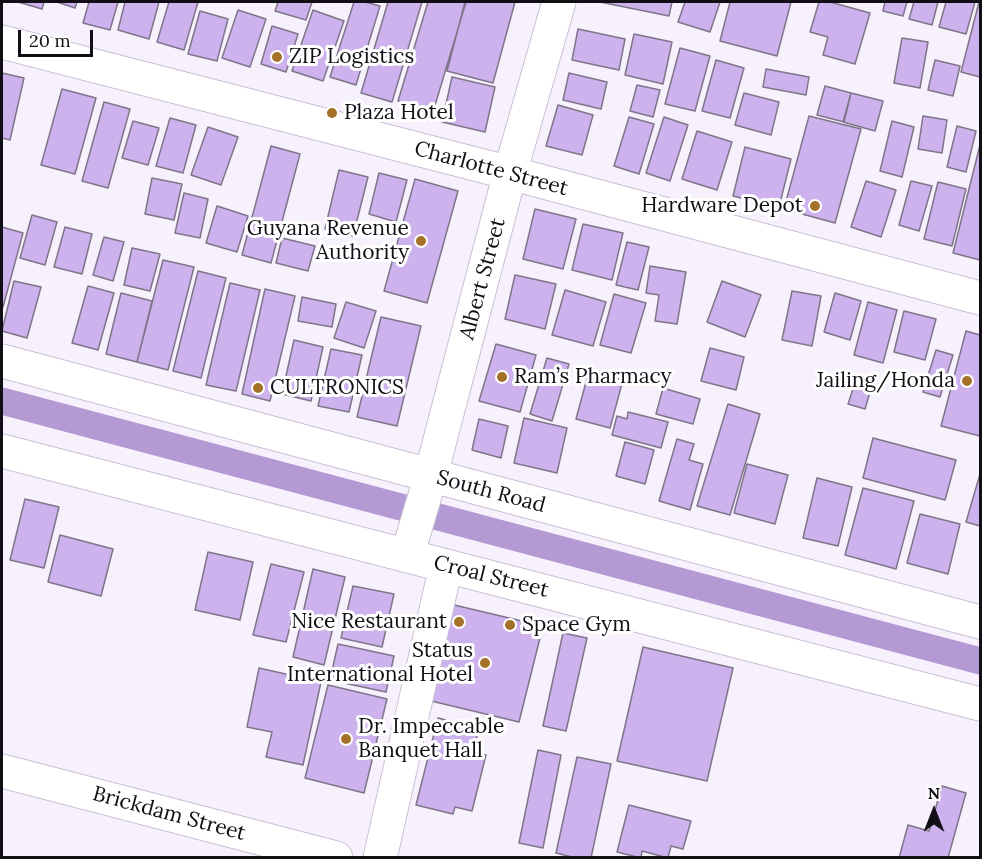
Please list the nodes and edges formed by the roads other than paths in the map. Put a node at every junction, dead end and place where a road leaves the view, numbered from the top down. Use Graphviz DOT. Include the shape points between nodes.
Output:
graph roads {
  1 [pos="559,2"];
  2 [pos="2,42"];
  3 [pos="510,173"];
  4 [pos="981,298"];
  5 [pos="2,361"];
  6 [pos="2,451"];
  7 [pos="430,479"];
  8 [pos="411,542"];
  9 [pos="446,566"];
  10 [pos="981,622"];
  11 [pos="981,704"];
  12 [pos="2,771"];
  13 [pos="336,858"];
  14 [pos="380,858"];
  1 -- 3 [label="street, Albert Street"];
  2 -- 3 [label="street, Charlotte Street"];
  3 -- 4 [label="street, Charlotte Street"];
  3 -- 7 [label="street, Albert Street"];
  5 -- 7 [label="street, South Road"];
  6 -- 8 [label="street, Croal Street"];
  7 -- 8 [label="street, Albert Street"];
  7 -- 10 [label="street, South Road"];
  8 -- 9 [label="street, Croal Street"];
  9 -- 11 [label="street, Croal Street"];
  9 -- 14 [label="street"];
  12 -- 13 [label="street, Brickdam Street"];
}
